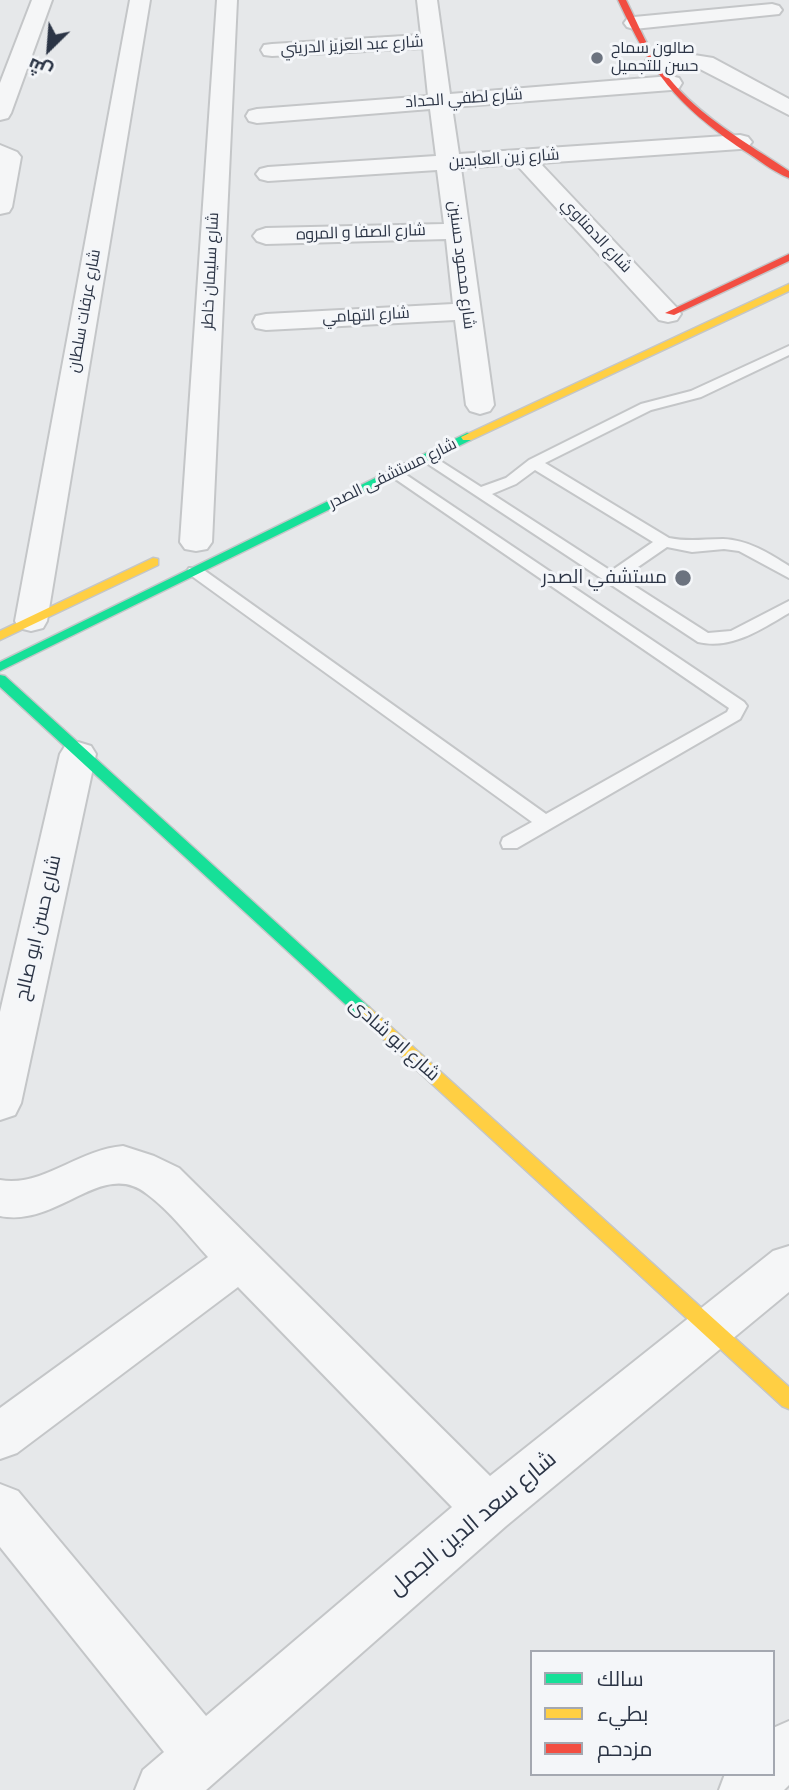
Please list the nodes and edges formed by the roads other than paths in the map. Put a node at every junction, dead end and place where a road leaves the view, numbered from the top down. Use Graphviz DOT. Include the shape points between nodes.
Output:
graph roads {
  1 [pos="42,0"];
  2 [pos="140,0"];
  3 [pos="227,0"];
  4 [pos="427,0"];
  5 [pos="622,0"];
  6 [pos="767,5"];
  7 [pos="634,23"];
  8 [pos="789,29"];
  9 [pos="432,41"];
  10 [pos="272,50"];
  11 [pos="654,64"];
  12 [pos="671,83"];
  13 [pos="440,101"];
  14 [pos="789,108"];
  15 [pos="0,113"];
  16 [pos="257,116"];
  17 [pos="740,142"];
  18 [pos="0,152"];
  19 [pos="523,158"];
  20 [pos="448,163"];
  21 [pos="268,174"];
  22 [pos="789,175"];
  23 [pos="0,207"];
  24 [pos="457,231"];
  25 [pos="266,236"];
  26 [pos="789,257"];
  27 [pos="789,287"];
  28 [pos="467,311"];
  29 [pos="662,317"];
  30 [pos="265,322"];
  31 [pos="789,350"];
  32 [pos="480,405"];
  33 [pos="426,458"];
  34 [pos="534,463"];
  35 [pos="396,473"];
  36 [pos="480,493"];
  37 [pos="664,542"];
  38 [pos="190,544"];
  39 [pos="195,571"];
  40 [pos="789,573"];
  41 [pos="611,578"];
  42 [pos="789,606"];
  43 [pos="31,621"];
  44 [pos="0,636"];
  45 [pos="0,667"];
  46 [pos="0,679"];
  47 [pos="78,754"];
  48 [pos="546,822"];
  49 [pos="510,843"];
  50 [pos="0,1103"];
  51 [pos="0,1198"];
  52 [pos="240,1259"];
  53 [pos="789,1265"];
  54 [pos="710,1328"];
  55 [pos="789,1399"];
  56 [pos="0,1437"];
  57 [pos="0,1508"];
  58 [pos="488,1509"];
  59 [pos="789,1749"];
  60 [pos="203,1756"];
  61 [pos="775,1762"];
  62 [pos="761,1776"];
  63 [pos="163,1790"];
  64 [pos="747,1790"];
  1 -- 15 [label="street"];
  2 -- 43 [label="street, شارع عرفات سلطان"];
  3 -- 38 [label="street, شارع سليمان خاطر"];
  4 -- 9 [label="street, شارع محمود حسنين"];
  5 -- 7 [label="main road"];
  6 -- 7 [label="street"];
  6 -- 8 [label="street"];
  7 -- 11 [label="main road"];
  9 -- 10 [label="street, شارع عبد العزيز الدريني"];
  9 -- 13 [label="street, شارع محمود حسنين"];
  11 -- 12 [label="main road"];
  11 -- 14 [label="street" via="705,63"];
  12 -- 13 [label="street, شارع لطفي الحداد"];
  12 -- 17 [label="main road"];
  13 -- 16 [label="street, شارع لطفي الحداد"];
  13 -- 20 [label="street, شارع محمود حسنين"];
  17 -- 19 [label="street, شارع زين العابدين"];
  17 -- 22 [label="main road"];
  18 -- 23 [label="street" via="9,157"];
  19 -- 20 [label="street, شارع زين العابدين"];
  19 -- 29 [label="street, شارع الدمناوي"];
  20 -- 21 [label="street, شارع زين العابدين"];
  20 -- 24 [label="street, شارع محمود حسنين"];
  24 -- 25 [label="street, شارع الصفا و المروه"];
  24 -- 28 [label="street, شارع محمود حسنين"];
  26 -- 29 [label="main road"];
  27 -- 33 [label="main road, شارع مستشفى الصدر"];
  28 -- 30 [label="street, شارع التهامي"];
  28 -- 32 [label="street, شارع محمود حسنين"];
  31 -- 34 [label="lane" via="696,394 646,407"];
  33 -- 35 [label="main road, شارع مستشفى الصدر"];
  33 -- 36 [label="lane"];
  34 -- 36 [label="lane" via="511,481"];
  34 -- 37 [label="lane"];
  35 -- 39 [label="main road, شارع مستشفى الصدر"];
  35 -- 48 [label="lane" via="738,706 734,715"];
  36 -- 41 [label="lane"];
  37 -- 40 [label="lane" via="742,547"];
  37 -- 41 [label="lane"];
  38 -- 43 [label="main road"];
  39 -- 45 [label="main road, شارع مستشفى الصدر"];
  39 -- 48 [label="lane"];
  41 -- 42 [label="lane" via="693,632 716,640 728,639"];
  43 -- 44 [label="main road"];
  46 -- 47 [label="main road, شارع ابو شادى"];
  47 -- 50 [label="street, شارع حسن ابو صالح"];
  47 -- 54 [label="main road, شارع ابو شادى"];
  48 -- 49 [label="lane"];
  51 -- 52 [label="street" via="25,1202 101,1166 125,1164 163,1181"];
  52 -- 56 [label="street"];
  52 -- 58 [label="street"];
  53 -- 54 [label="street, شارع سعد الدين الجمل"];
  54 -- 55 [label="main road, شارع ابو شادى"];
  54 -- 58 [label="street, شارع سعد الدين الجمل"];
  57 -- 60 [label="street"];
  58 -- 60 [label="street, شارع سعد الدين الجمل"];
  59 -- 61 [label="street"];
  60 -- 63 [label="street, شارع سعد الدين الجمل"];
  62 -- 64 [label="street"];
}
